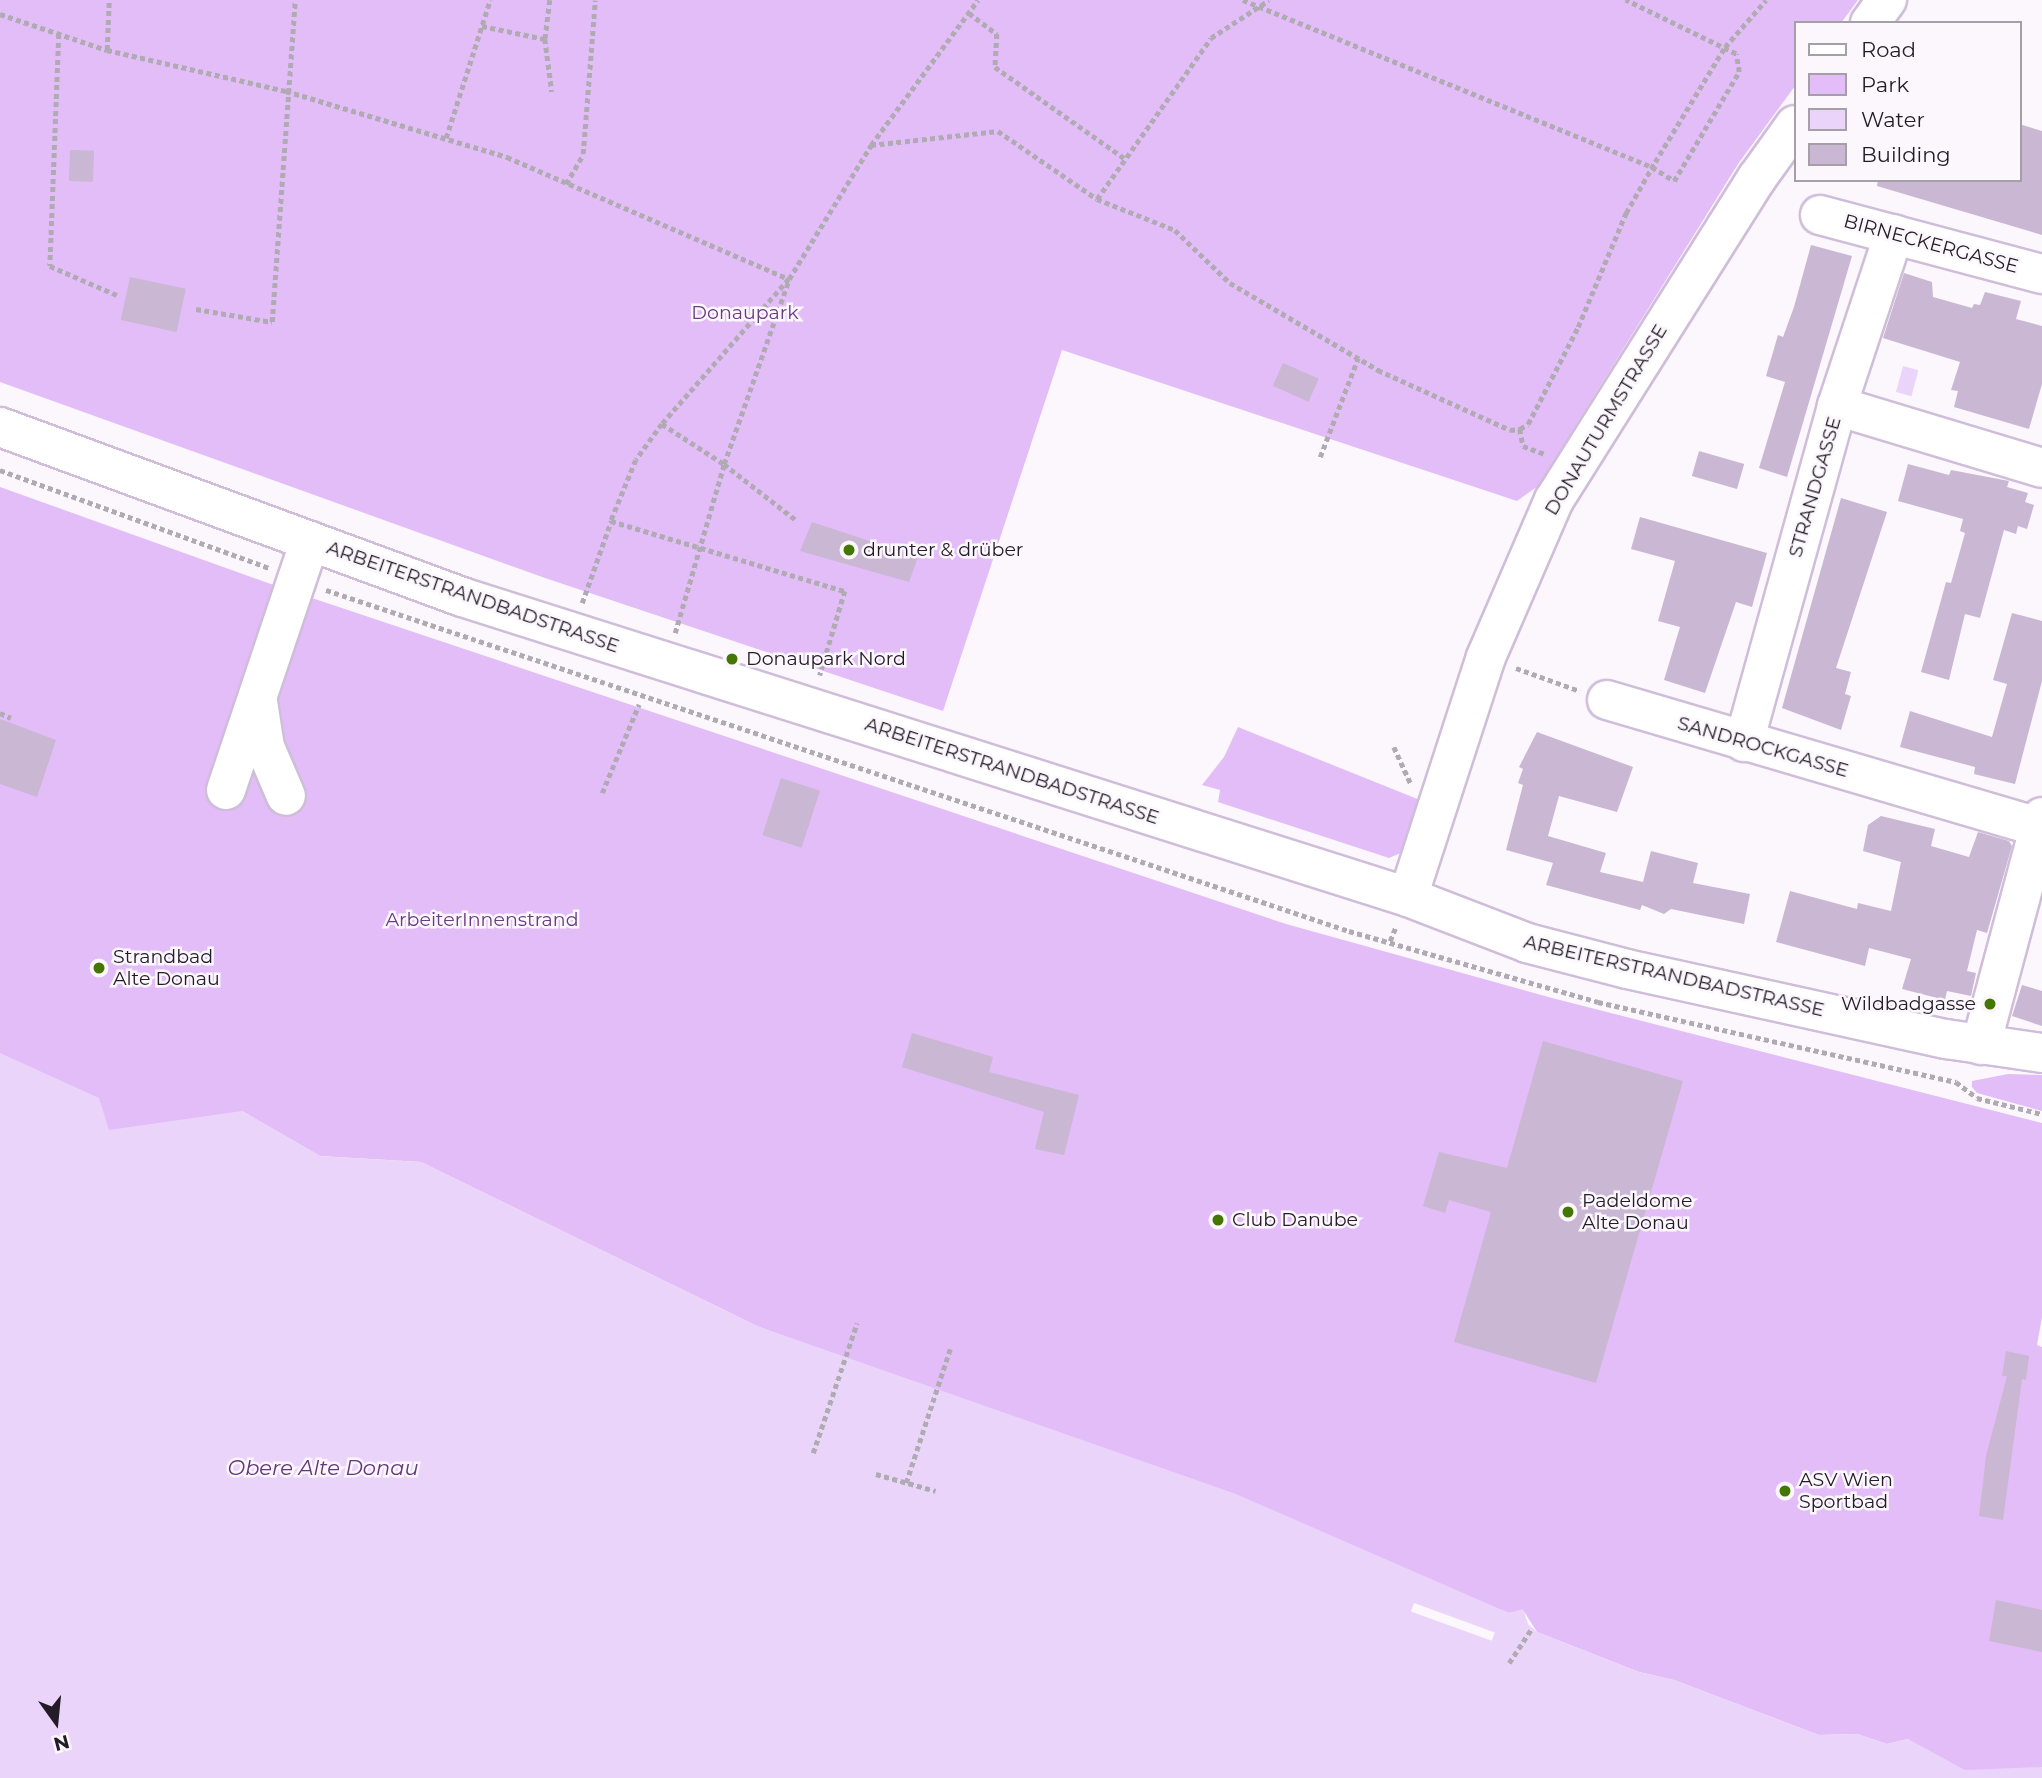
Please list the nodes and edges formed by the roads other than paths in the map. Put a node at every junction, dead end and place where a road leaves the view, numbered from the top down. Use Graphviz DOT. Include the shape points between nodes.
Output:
graph roads {
  1 [pos="1886,0"];
  2 [pos="1871,21"];
  3 [pos="1794,126"];
  4 [pos="1820,215"];
  5 [pos="1894,234"];
  6 [pos="2042,274"];
  7 [pos="1837,406"];
  8 [pos="0,426"];
  9 [pos="2042,468"];
  10 [pos="310,541"];
  11 [pos="258,700"];
  12 [pos="1607,701"];
  13 [pos="1744,742"];
  14 [pos="226,790"];
  15 [pos="286,796"];
  16 [pos="2041,824"];
  17 [pos="1408,897"];
  18 [pos="1981,1045"];
  19 [pos="2042,1053"];
  1 -- 2 [label="main road"];
  3 -- 17 [label="main road, DONAUTURMSTRASSE" via="1756,178 1554,500 1486,657"];
  4 -- 5 [label="main road, BIRNECKERGASSE"];
  5 -- 6 [label="main road, BIRNECKERGASSE"];
  5 -- 7 [label="main road, STRANDGASSE"];
  7 -- 9 [label="main road"];
  7 -- 13 [label="main road, STRANDGASSE"];
  8 -- 10 [label="main road, ARBEITERSTRANDBADSTRASSE"];
  10 -- 11 [label="main road"];
  10 -- 17 [label="main road, ARBEITERSTRANDBADSTRASSE" via="572,632"];
  11 -- 14 [label="main road"];
  11 -- 15 [label="main road" via="265,747"];
  12 -- 13 [label="main road, SANDROCKGASSE"];
  13 -- 16 [label="main road, SANDROCKGASSE"];
  16 -- 18 [label="main road"];
  17 -- 18 [label="main road, ARBEITERSTRANDBADSTRASSE" via="1527,943"];
  18 -- 19 [label="main road, ARBEITERSTRANDBADSTRASSE"];
}
